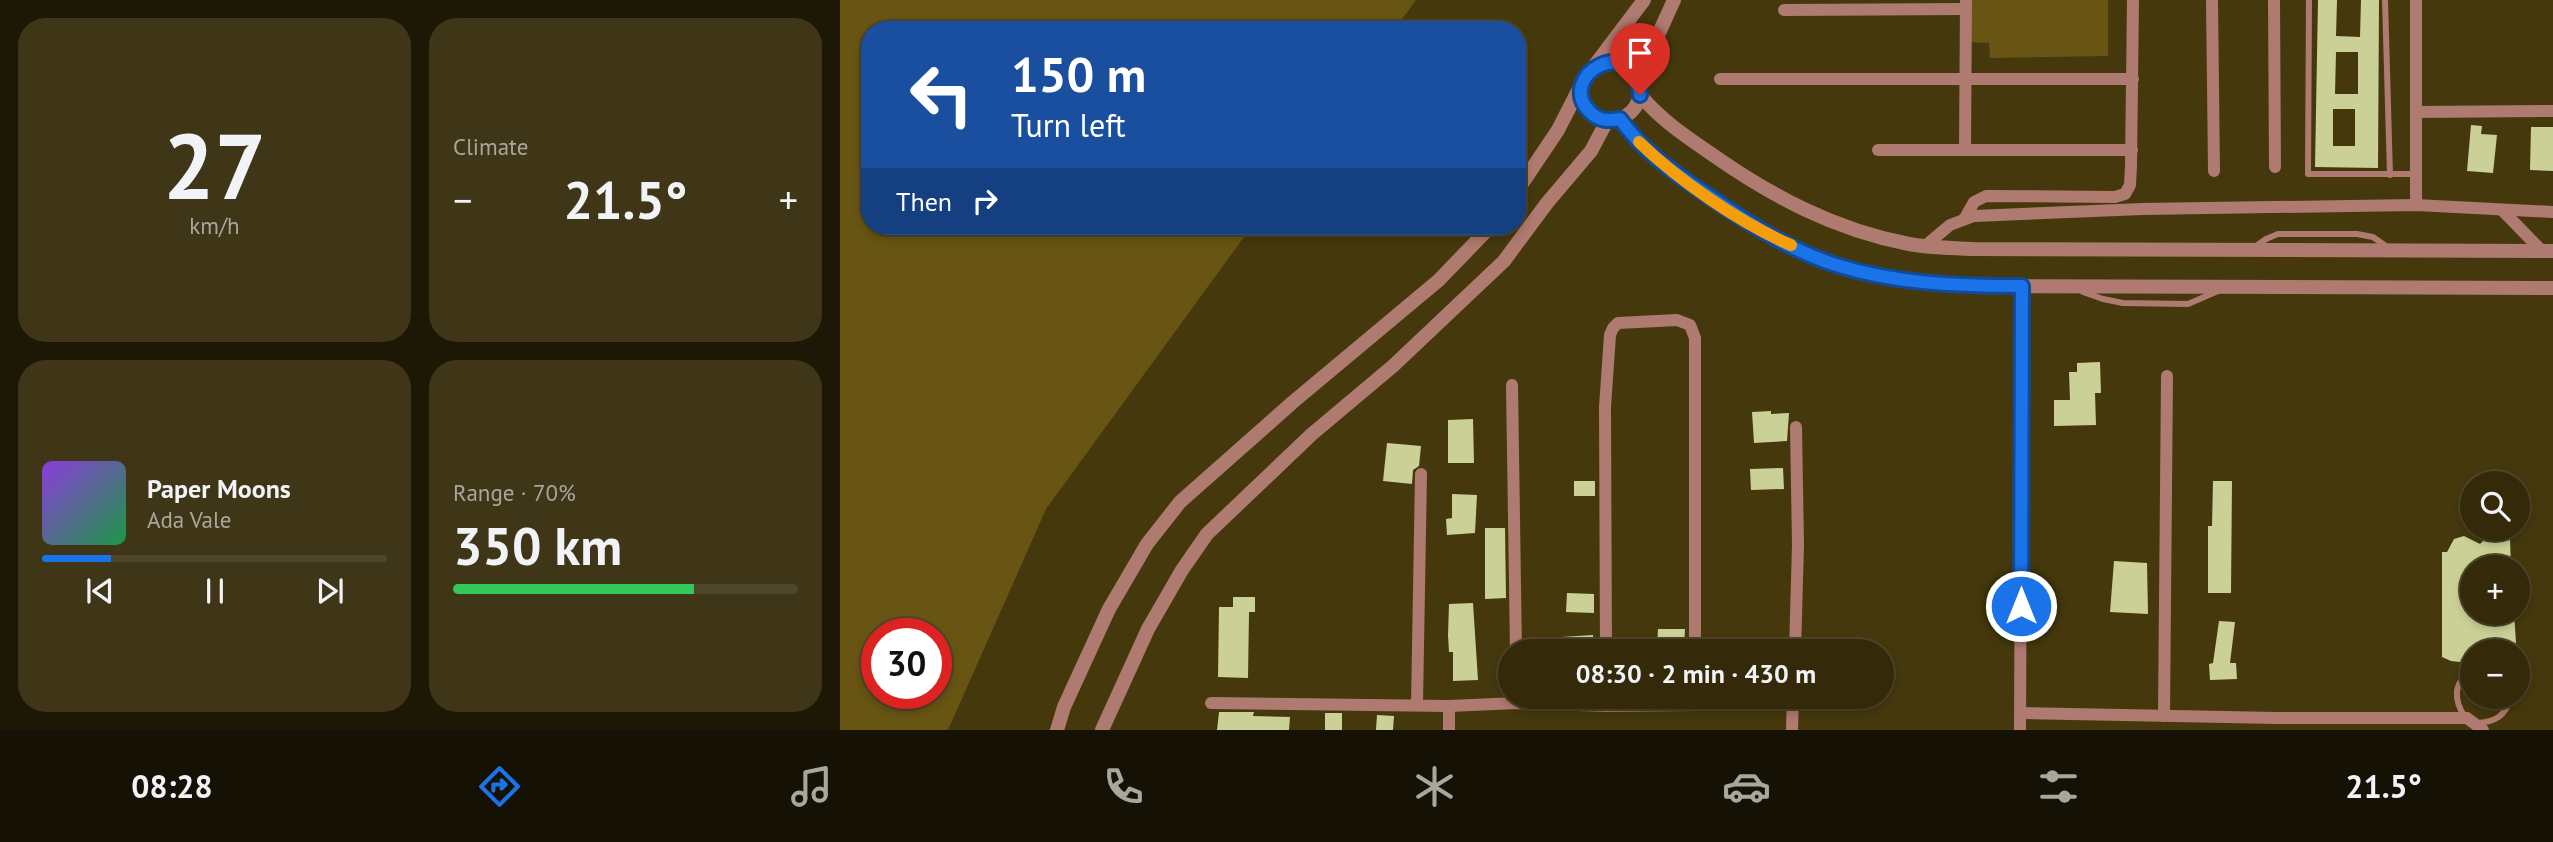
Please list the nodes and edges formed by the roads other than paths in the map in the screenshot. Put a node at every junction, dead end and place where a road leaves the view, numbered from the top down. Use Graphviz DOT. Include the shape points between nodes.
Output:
graph roads {
  1 [pos="1644,0"];
  2 [pos="1674,0"];
  3 [pos="2133,0"];
  4 [pos="2211,0"];
  5 [pos="2274,0"];
  6 [pos="2309,0"];
  7 [pos="2385,0"];
  8 [pos="2416,0"];
  9 [pos="1966,4"];
  10 [pos="1784,10"];
  11 [pos="1594,66"];
  12 [pos="1720,79"];
  13 [pos="1965,79"];
  14 [pos="2133,79"];
  15 [pos="1582,84"];
  16 [pos="1640,89"];
  17 [pos="2553,111"];
  18 [pos="2416,112"];
  19 [pos="1614,120"];
  20 [pos="1878,150"];
  21 [pos="1965,150"];
  22 [pos="2132,150"];
  23 [pos="2275,167"];
  24 [pos="2214,171"];
  25 [pos="2416,174"];
  26 [pos="2390,175"];
  27 [pos="1526,178"];
  28 [pos="2416,205"];
  29 [pos="2503,211"];
  30 [pos="2553,212"];
  31 [pos="1965,218"];
  32 [pos="1526,231"];
  33 [pos="1482,235"];
  34 [pos="1523,235"];
  35 [pos="1925,246"];
  36 [pos="2548,251"];
  37 [pos="2022,286"];
  38 [pos="2553,288"];
  39 [pos="2167,376"];
  40 [pos="1512,385"];
  41 [pos="1797,427"];
  42 [pos="1421,474"];
  43 [pos="1516,639"];
  44 [pos="1606,639"];
  45 [pos="1695,639"];
  46 [pos="1794,639"];
  47 [pos="2460,684"];
  48 [pos="1498,702"];
  49 [pos="1211,703"];
  50 [pos="1417,704"];
  51 [pos="1449,706"];
  52 [pos="1793,709"];
  53 [pos="2460,709"];
  54 [pos="2460,709"];
  55 [pos="2506,709"];
  56 [pos="2021,713"];
  57 [pos="2164,716"];
  58 [pos="2276,724"];
  59 [pos="2475,724"];
  60 [pos="1057,730"];
  61 [pos="1102,730"];
  62 [pos="1449,730"];
  63 [pos="1792,730"];
  64 [pos="2020,730"];
  1 -- 11 [label="street"];
  2 -- 16 [label="street" via="1643,68"];
  3 -- 14 [label="street"];
  4 -- 24 [label="street"];
  5 -- 23 [label="street"];
  6 -- 26 [label="lane" via="2308,174"];
  7 -- 26 [label="lane"];
  8 -- 18 [label="street"];
  9 -- 10 [label="street"];
  9 -- 13 [label="street"];
  11 -- 15 [label="street"];
  11 -- 16 [label="street" via="1621,63 1632,71"];
  12 -- 13 [label="street"];
  13 -- 14 [label="street"];
  13 -- 21 [label="street"];
  14 -- 22 [label="street"];
  15 -- 19 [label="street" via="1585,107 1595,116"];
  15 -- 27 [label="street"];
  16 -- 19 [label="street" via="1632,112"];
  16 -- 35 [label="street" via="1652,110 1752,183 1857,232"];
  17 -- 18 [label="street"];
  18 -- 25 [label="street"];
  19 -- 32 [label="street"];
  19 -- 37 [label="street" via="1668,169 1724,207 1778,239 1836,265 1893,278 1964,286"];
  20 -- 21 [label="street"];
  21 -- 22 [label="street"];
  22 -- 31 [label="street" via="2130,185 2120,197 1986,195 1974,202"];
  25 -- 26 [label="lane"];
  25 -- 28 [label="street"];
  28 -- 29 [label="street"];
  28 -- 31 [label="street" via="2142,209"];
  29 -- 30 [label="street"];
  29 -- 36 [label="street"];
  31 -- 35 [label="street"];
  33 -- 60 [label="street" via="1439,280 1180,502 1147,544 1110,609"];
  34 -- 61 [label="street" via="1504,261 1393,366 1312,434 1207,534 1148,629"];
  35 -- 36 [label="street"];
  37 -- 38 [label="street"];
  37 -- 56 [label="street"];
  39 -- 57 [label="street"];
  40 -- 43 [label="street"];
  41 -- 46 [label="street"];
  42 -- 50 [label="street"];
  44 -- 45 [label="street" via="1605,407 1610,335 1618,323 1677,320 1690,325 1695,338"];
  47 -- 54 [label="lane" via="2456,690"];
  48 -- 51 [label="street"];
  49 -- 50 [label="street"];
  50 -- 51 [label="street"];
  51 -- 62 [label="street"];
  52 -- 63 [label="street"];
  53 -- 59 [label="lane"];
  55 -- 59 [label="lane" via="2492,723"];
  56 -- 57 [label="street"];
  56 -- 64 [label="street"];
  57 -- 58 [label="street"];
  58 -- 59 [label="street"];
}
